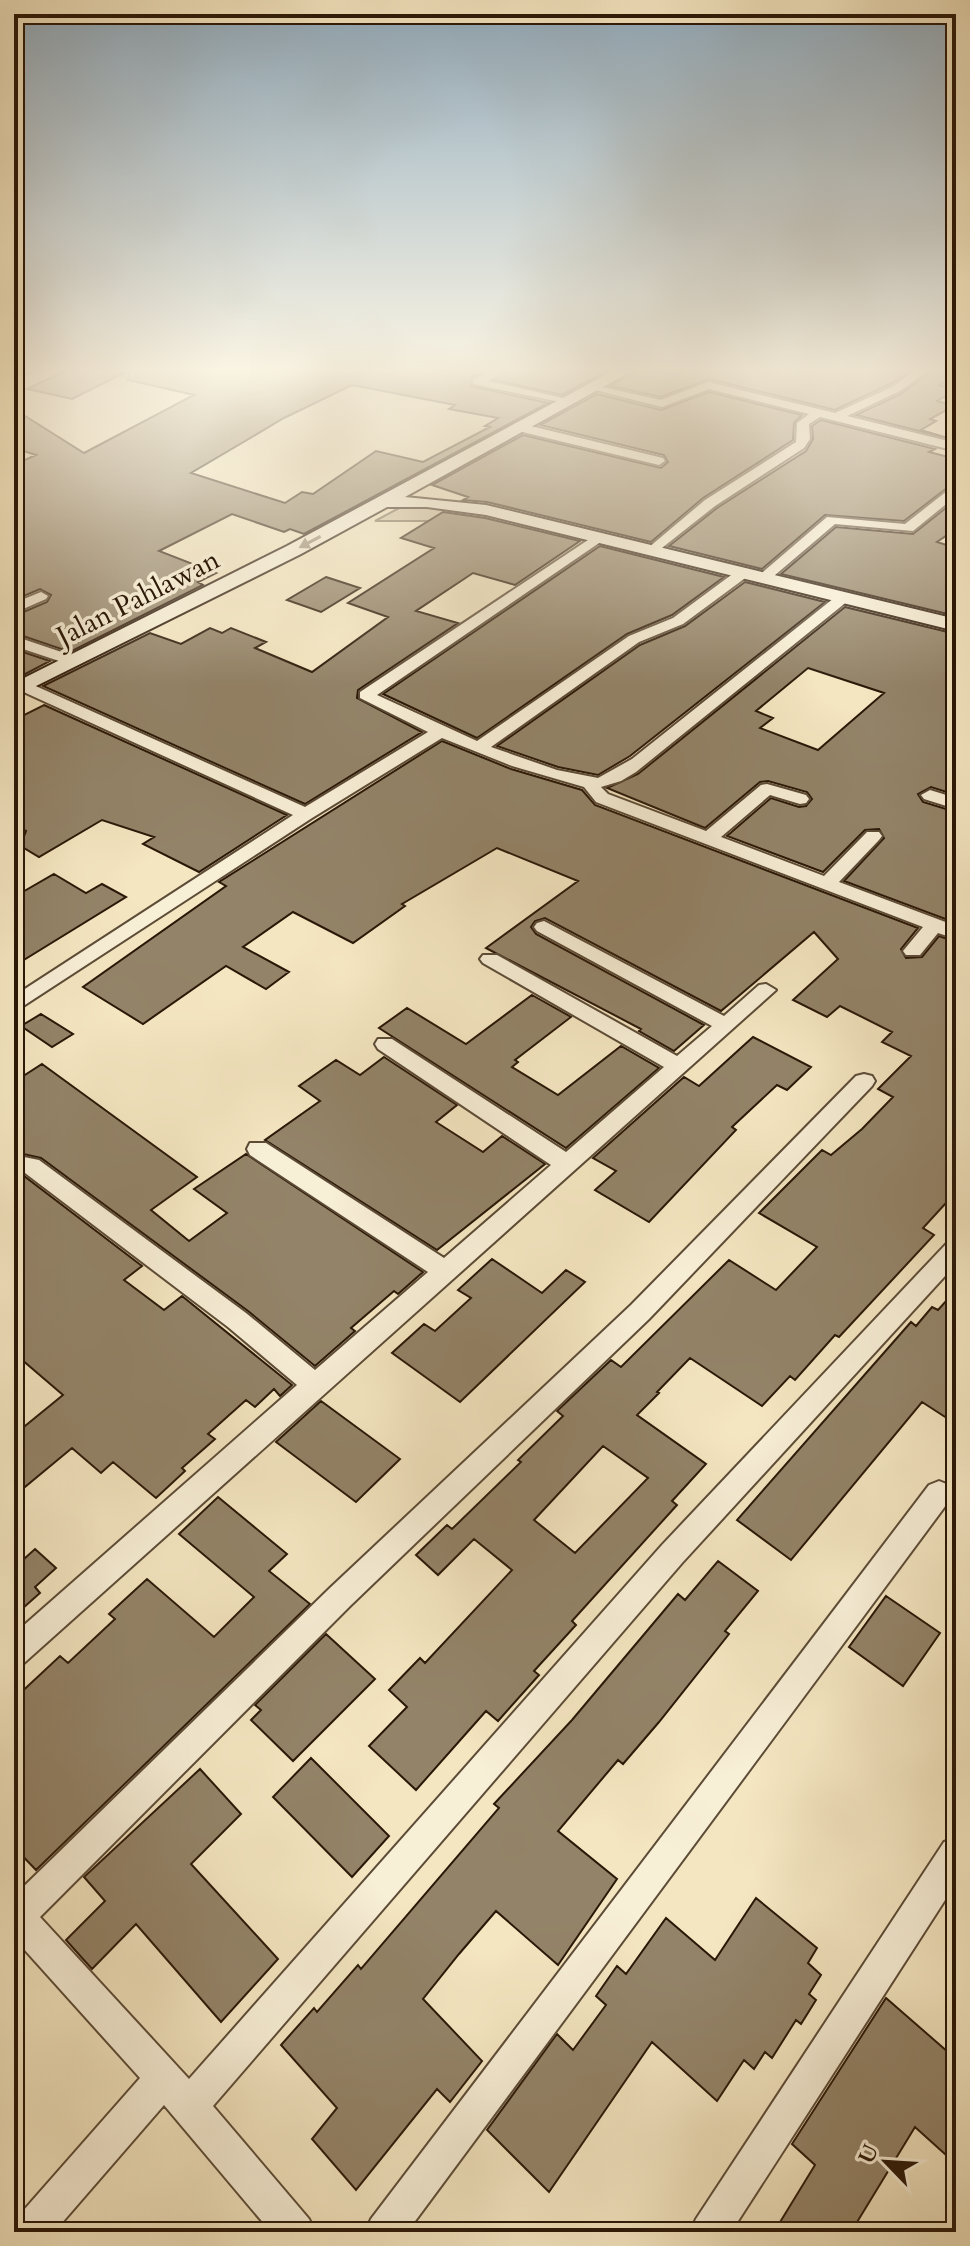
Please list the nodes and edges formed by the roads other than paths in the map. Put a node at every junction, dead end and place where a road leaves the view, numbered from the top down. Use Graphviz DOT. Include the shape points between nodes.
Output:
graph roads {
  1 [pos="430,476"];
  2 [pos="439,476"];
  3 [pos="752,476"];
  4 [pos="956,488"];
  5 [pos="383,502"];
  6 [pos="486,510"];
  7 [pos="597,538"];
  8 [pos="653,551"];
  9 [pos="743,573"];
  10 [pos="763,578"];
  11 [pos="41,596"];
  12 [pos="844,597"];
  13 [pos="14,609"];
  14 [pos="956,625"];
  15 [pos="14,641"];
  16 [pos="74,661"];
  17 [pos="18,689"];
  18 [pos="442,731"];
  19 [pos="480,747"];
  20 [pos="591,783"];
  21 [pos="930,795"];
  22 [pos="800,799"];
  23 [pos="956,804"];
  24 [pos="306,814"];
  25 [pos="873,836"];
  26 [pos="708,839"];
  27 [pos="827,884"];
  28 [pos="935,925"];
  29 [pos="544,927"];
  30 [pos="956,933"];
  31 [pos="913,951"];
  32 [pos="490,959"];
  33 [pos="766,990"];
  34 [pos="14,1005"];
  35 [pos="726,1025"];
  36 [pos="385,1044"];
  37 [pos="679,1066"];
  38 [pos="864,1081"];
  39 [pos="258,1149"];
  40 [pos="14,1163"];
  41 [pos="567,1164"];
  42 [pos="956,1248"];
  43 [pos="447,1272"];
  44 [pos="314,1384"];
  45 [pos="939,1493"];
  46 [pos="14,1653"];
  47 [pos="956,1854"];
  48 [pos="16,1915"];
  49 [pos="152,2092"];
  50 [pos="189,2106"];
  51 [pos="29,2232"];
  52 [pos="296,2232"];
  53 [pos="384,2232"];
  54 [pos="709,2232"];
  1 -- 5 [label="main road, Jalan Pahlawan"];
  2 -- 6 [label="main road" via="445,491"];
  3 -- 8 [label="street"];
  4 -- 10 [label="street" via="908,528 832,520"];
  5 -- 6 [label="main road"];
  5 -- 16 [label="main road, Jalan Pahlawan, one-way"];
  6 -- 7 [label="main road"];
  7 -- 8 [label="main road"];
  7 -- 18 [label="street" via="366,695"];
  8 -- 9 [label="main road"];
  9 -- 10 [label="main road"];
  9 -- 19 [label="street" via="678,621 634,639"];
  10 -- 12 [label="main road"];
  11 -- 13 [label="street"];
  12 -- 14 [label="main road"];
  12 -- 20 [label="street" via="617,777"];
  15 -- 16 [label="street"];
  16 -- 17 [label="main road, Jalan Pahlawan"];
  17 -- 24 [label="street"];
  18 -- 19 [label="street"];
  18 -- 24 [label="street"];
  19 -- 20 [label="street"];
  20 -- 26 [label="street" via="602,798"];
  21 -- 23 [label="street"];
  22 -- 26 [label="street" via="769,788"];
  24 -- 34 [label="street"];
  25 -- 27 [label="street"];
  26 -- 27 [label="street"];
  27 -- 28 [label="street"];
  28 -- 30 [label="street"];
  28 -- 31 [label="street"];
  29 -- 35 [label="street"];
  32 -- 37 [label="street"];
  33 -- 35 [label="street"];
  35 -- 37 [label="street"];
  36 -- 41 [label="street"];
  37 -- 41 [label="street"];
  38 -- 48 [label="street" via="640,1312"];
  39 -- 43 [label="street"];
  40 -- 44 [label="street" via="31,1166"];
  41 -- 43 [label="street"];
  42 -- 50 [label="street" via="672,1554"];
  43 -- 44 [label="street"];
  44 -- 46 [label="street"];
  45 -- 53 [label="street"];
  47 -- 54 [label="street"];
  48 -- 49 [label="street"];
  49 -- 50 [label="street"];
  49 -- 51 [label="street"];
  50 -- 52 [label="street"];
}
